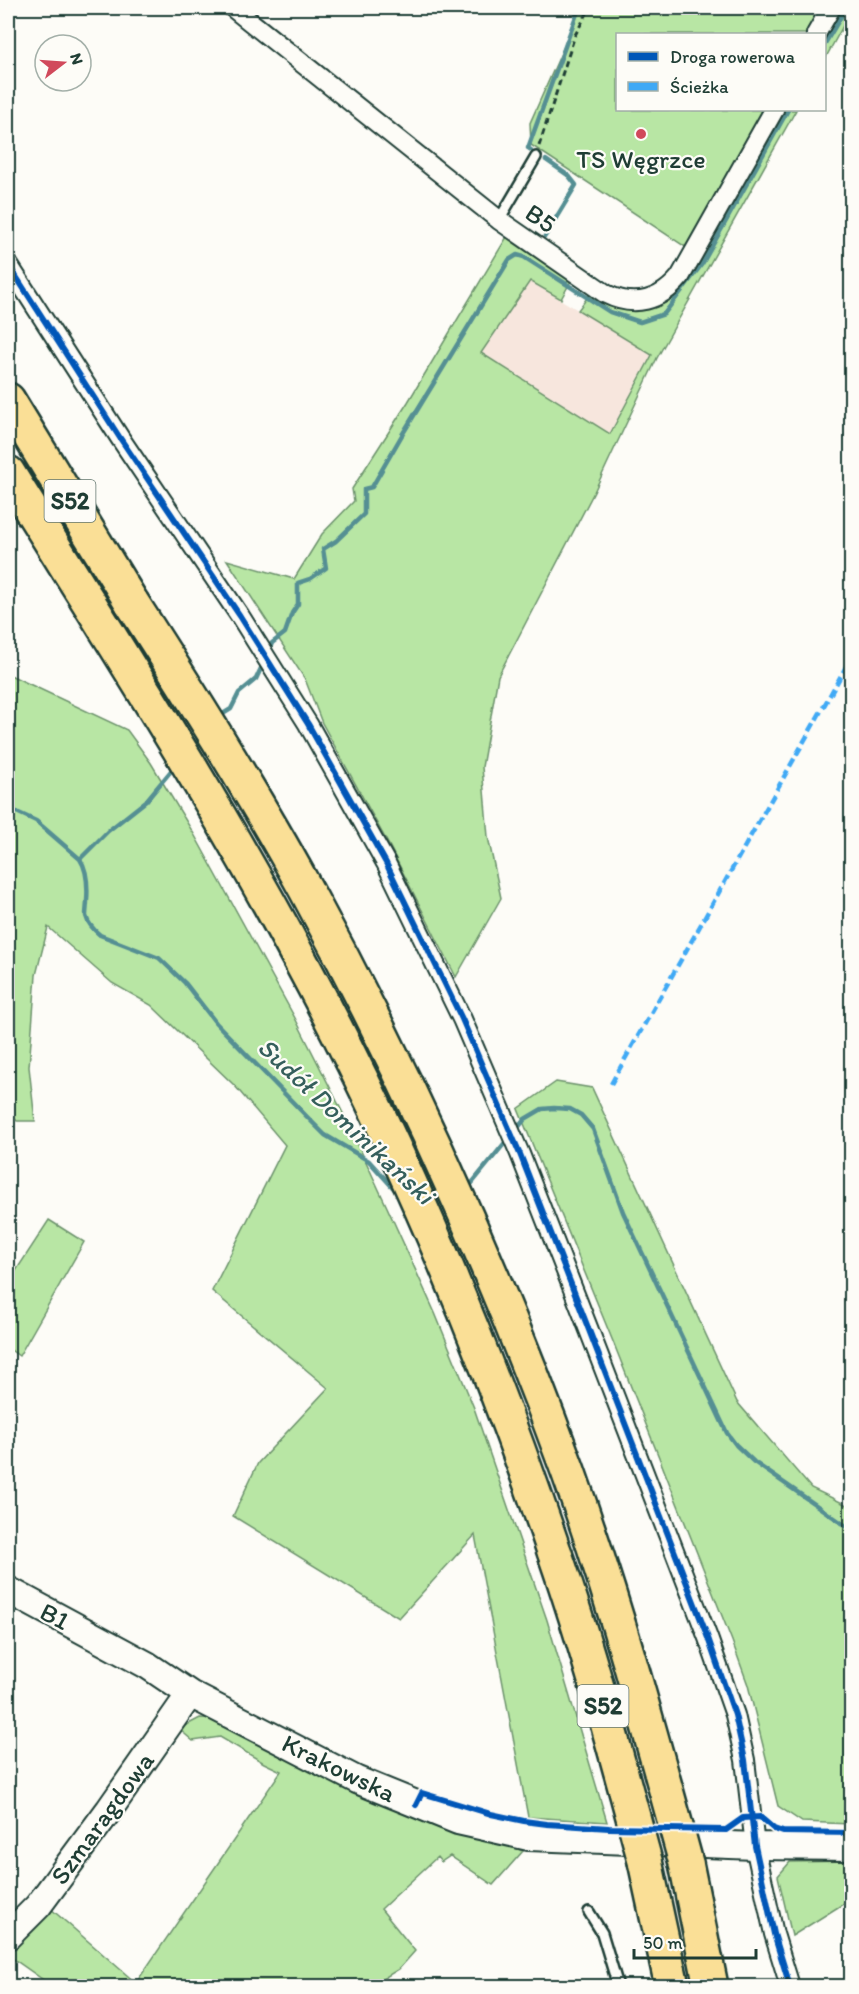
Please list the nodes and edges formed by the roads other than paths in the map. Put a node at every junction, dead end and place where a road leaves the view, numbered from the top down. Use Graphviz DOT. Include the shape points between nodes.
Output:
graph roads {
  1 [pos="234,8"];
  2 [pos="831,8"];
  3 [pos="817,33"];
  4 [pos="773,111"];
  5 [pos="536,157"];
  6 [pos="499,220"];
  7 [pos="8,264"];
  8 [pos="8,400"];
  9 [pos="8,473"];
  10 [pos="8,1590"];
  11 [pos="190,1694"];
  12 [pos="755,1846"];
  13 [pos="852,1847"];
  14 [pos="589,1912"];
  15 [pos="8,1936"];
  16 [pos="618,1986"];
  17 [pos="672,1986"];
  18 [pos="711,1986"];
  19 [pos="790,1986"];
  1 -- 6 [label="street, B5"];
  2 -- 3 [label="street"];
  4 -- 6 [label="street, B5" via="680,277 656,298 634,302 612,297"];
  5 -- 6 [label="lane"];
  7 -- 12 [label="street" via="308,724 386,863 462,1020 520,1154 708,1638 735,1715 745,1760"];
  8 -- 18 [label="highway, S52, bridge" via="304,886 398,1067 487,1264 565,1462 605,1581 686,1863"];
  9 -- 17 [label="highway, S52, bridge" via="249,867 307,972 403,1166 487,1366 576,1614 645,1861"];
  10 -- 11 [label="street, B1" via="147,1665"];
  11 -- 12 [label="street, Krakowska" via="357,1780 458,1821 529,1837"];
  11 -- 15 [label="street, Szmaragdowa" via="38,1906"];
  12 -- 13 [label="street, Krakowska"];
  12 -- 19 [label="street"];
  14 -- 16 [label="lane" via="602,1933"];
}
